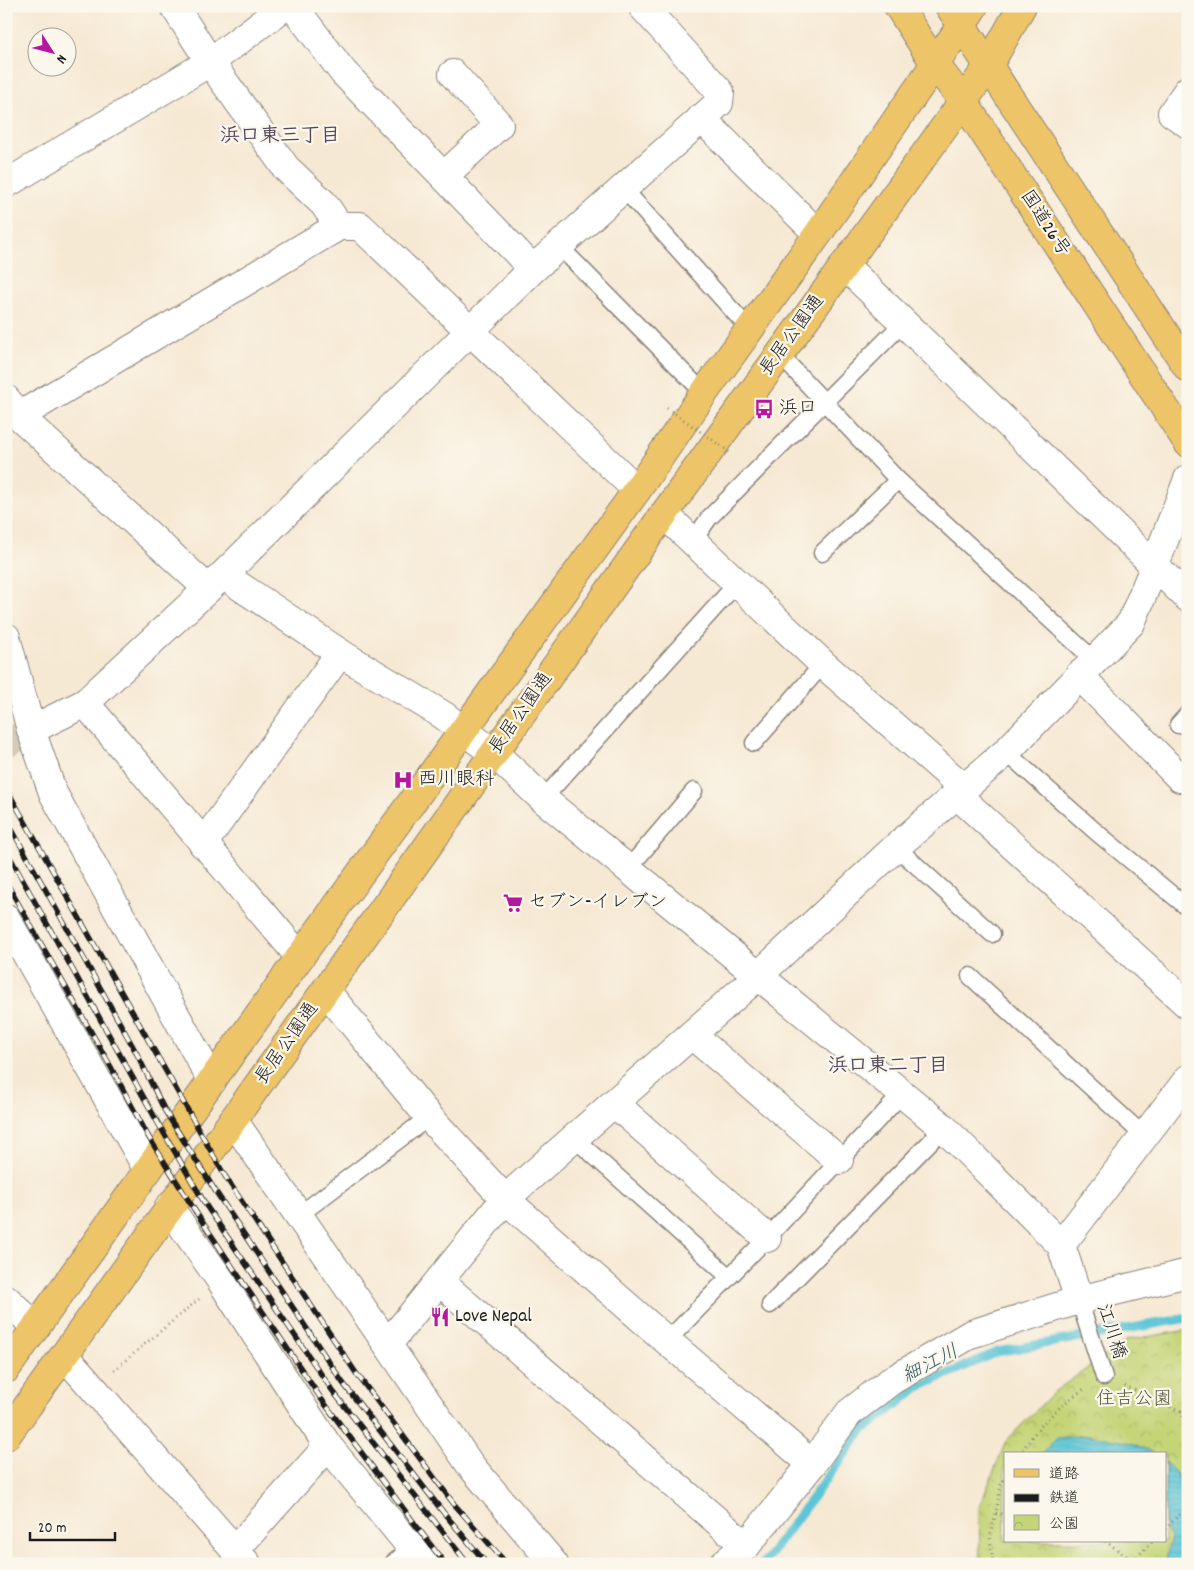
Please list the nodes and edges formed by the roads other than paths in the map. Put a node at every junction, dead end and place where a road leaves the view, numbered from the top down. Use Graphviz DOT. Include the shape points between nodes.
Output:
graph roads {
  1 [pos="174,6"];
  2 [pos="284,6"];
  3 [pos="293,6"];
  4 [pos="642,6"];
  5 [pos="898,6"];
  6 [pos="1022,6"];
  7 [pos="961,13"];
  8 [pos="210,62"];
  9 [pos="935,64"];
  10 [pos="988,67"];
  11 [pos="453,74"];
  12 [pos="1188,90"];
  13 [pos="963,101"];
  14 [pos="701,118"];
  15 [pos="1188,124"];
  16 [pos="444,176"];
  17 [pos="6,184"];
  18 [pos="623,188"];
  19 [pos="339,226"];
  20 [pos="818,234"];
  21 [pos="559,246"];
  22 [pos="844,265"];
  23 [pos="533,269"];
  24 [pos="904,322"];
  25 [pos="469,330"];
  26 [pos="750,330"];
  27 [pos="779,354"];
  28 [pos="1188,368"];
  29 [pos="704,393"];
  30 [pos="825,402"];
  31 [pos="13,408"];
  32 [pos="1188,443"];
  33 [pos="1188,479"];
  34 [pos="898,480"];
  35 [pos="638,490"];
  36 [pos="664,514"];
  37 [pos="693,541"];
  38 [pos="822,553"];
  39 [pos="1154,567"];
  40 [pos="215,581"];
  41 [pos="737,584"];
  42 [pos="1188,598"];
  43 [pos="6,637"];
  44 [pos="340,653"];
  45 [pos="824,664"];
  46 [pos="1087,668"];
  47 [pos="85,703"];
  48 [pos="31,730"];
  49 [pos="464,730"];
  50 [pos="754,743"];
  51 [pos="1006,752"];
  52 [pos="494,754"];
  53 [pos="1180,778"];
  54 [pos="694,790"];
  55 [pos="961,791"];
  56 [pos="543,799"];
  57 [pos="203,844"];
  58 [pos="896,847"];
  59 [pos="628,869"];
  60 [pos="1188,908"];
  61 [pos="6,918"];
  62 [pos="992,934"];
  63 [pos="300,957"];
  64 [pos="758,976"];
  65 [pos="970,976"];
  66 [pos="326,991"];
  67 [pos="1188,1005"];
  68 [pos="692,1035"];
  69 [pos="1188,1079"];
  70 [pos="212,1081"];
  71 [pos="902,1094"];
  72 [pos="614,1103"];
  73 [pos="428,1117"];
  74 [pos="233,1120"];
  75 [pos="944,1128"];
  76 [pos="1144,1136"];
  77 [pos="574,1138"];
  78 [pos="840,1160"];
  79 [pos="148,1170"];
  80 [pos="505,1199"];
  81 [pos="170,1208"];
  82 [pos="299,1215"];
  83 [pos="767,1238"];
  84 [pos="1061,1245"];
  85 [pos="1188,1273"];
  86 [pos="728,1276"];
  87 [pos="438,1281"];
  88 [pos="6,1299"];
  89 [pos="1079,1300"];
  90 [pos="770,1305"];
  91 [pos="36,1327"];
  92 [pos="667,1341"];
  93 [pos="388,1344"];
  94 [pos="65,1356"];
  95 [pos="6,1369"];
  96 [pos="1104,1377"];
  97 [pos="6,1436"];
  98 [pos="328,1446"];
  99 [pos="812,1464"];
  100 [pos="746,1546"];
  101 [pos="241,1557"];
  102 [pos="410,1558"];
  103 [pos="554,1564"];
  104 [pos="723,1564"];
  1 -- 8 [label="street"];
  2 -- 8 [label="street"];
  3 -- 16 [label="street" via="343,72"];
  4 -- 14 [label="street" via="720,92 719,103"];
  5 -- 9 [label="main road, 国道26号"];
  6 -- 10 [label="main road, 長居公園通"];
  7 -- 9 [label="main road, 長居公園通"];
  7 -- 10 [label="main road"];
  8 -- 17 [label="street"];
  8 -- 19 [label="street" via="286,168 324,204"];
  9 -- 13 [label="main road, 国道26号"];
  9 -- 20 [label="main road, 長居公園通"];
  10 -- 13 [label="main road, 長居公園通"];
  10 -- 28 [label="main road"];
  11 -- 16 [label="street" via="500,125"];
  12 -- 15 [label="street" via="1172,113"];
  13 -- 22 [label="main road, 長居公園通"];
  13 -- 32 [label="main road, 国道26号"];
  14 -- 18 [label="street"];
  14 -- 20 [label="street"];
  16 -- 23 [label="street"];
  18 -- 21 [label="street"];
  18 -- 26 [label="lane"];
  19 -- 25 [label="street" via="360,226"];
  19 -- 31 [label="street"];
  20 -- 26 [label="main road, 長居公園通"];
  21 -- 23 [label="street"];
  21 -- 29 [label="lane"];
  22 -- 24 [label="street"];
  22 -- 27 [label="main road, 長居公園通"];
  23 -- 25 [label="street"];
  24 -- 30 [label="lane"];
  24 -- 39 [label="street"];
  25 -- 35 [label="street"];
  25 -- 40 [label="street"];
  26 -- 29 [label="main road, 長居公園通"];
  27 -- 30 [label="lane"];
  27 -- 36 [label="main road, 長居公園通"];
  29 -- 35 [label="main road, 長居公園通"];
  30 -- 34 [label="lane"];
  30 -- 37 [label="lane" via="709,518"];
  31 -- 40 [label="street"];
  33 -- 39 [label="street"];
  34 -- 38 [label="lane"];
  34 -- 46 [label="lane"];
  35 -- 49 [label="main road, 長居公園通"];
  36 -- 37 [label="street"];
  36 -- 52 [label="main road, 長居公園通"];
  37 -- 41 [label="street"];
  39 -- 42 [label="street"];
  39 -- 46 [label="street" via="1131,623"];
  40 -- 44 [label="street"];
  40 -- 47 [label="street"];
  41 -- 45 [label="street"];
  41 -- 56 [label="lane"];
  43 -- 48 [label="street"];
  44 -- 49 [label="street"];
  44 -- 57 [label="street"];
  45 -- 50 [label="lane"];
  45 -- 55 [label="street"];
  46 -- 51 [label="street"];
  46 -- 53 [label="street"];
  47 -- 48 [label="street"];
  47 -- 57 [label="street"];
  48 -- 70 [label="street" via="53,793"];
  49 -- 52 [label="street"];
  49 -- 63 [label="main road, 長居公園通"];
  51 -- 55 [label="street"];
  51 -- 60 [label="lane" via="1095,832"];
  52 -- 56 [label="street"];
  52 -- 66 [label="main road, 長居公園通"];
  54 -- 59 [label="lane"];
  55 -- 58 [label="street"];
  55 -- 67 [label="street"];
  56 -- 59 [label="street"];
  57 -- 63 [label="street"];
  58 -- 62 [label="lane"];
  58 -- 64 [label="street"];
  59 -- 64 [label="street"];
  61 -- 79 [label="street"];
  63 -- 70 [label="main road, 長居公園通"];
  64 -- 68 [label="street"];
  64 -- 71 [label="street"];
  65 -- 76 [label="lane"];
  66 -- 73 [label="street"];
  66 -- 74 [label="main road, 長居公園通"];
  68 -- 72 [label="street"];
  68 -- 78 [label="street"];
  69 -- 76 [label="street"];
  70 -- 79 [label="main road, 長居公園通"];
  71 -- 75 [label="street"];
  71 -- 78 [label="lane"];
  72 -- 77 [label="street"];
  72 -- 83 [label="street"];
  73 -- 80 [label="street"];
  73 -- 82 [label="lane"];
  74 -- 81 [label="main road, 長居公園通"];
  74 -- 82 [label="street"];
  75 -- 84 [label="street"];
  75 -- 90 [label="lane"];
  76 -- 84 [label="street"];
  77 -- 80 [label="street"];
  77 -- 86 [label="lane"];
  78 -- 83 [label="lane"];
  79 -- 91 [label="main road, 長居公園通"];
  80 -- 87 [label="street"];
  80 -- 92 [label="street"];
  81 -- 94 [label="main road, 長居公園通"];
  81 -- 98 [label="street" via="221,1280"];
  82 -- 93 [label="street"];
  83 -- 86 [label="lane"];
  84 -- 89 [label="street"];
  85 -- 89 [label="street"];
  86 -- 92 [label="lane"];
  87 -- 93 [label="street"];
  87 -- 100 [label="street"];
  88 -- 91 [label="street"];
  89 -- 96 [label="lane, 江川橋"];
  89 -- 99 [label="street" via="971,1334 890,1380 850,1413"];
  91 -- 95 [label="main road, 長居公園通"];
  92 -- 99 [label="street"];
  93 -- 103 [label="street" via="471,1466"];
  94 -- 97 [label="main road, 長居公園通"];
  94 -- 101 [label="street"];
  98 -- 101 [label="street"];
  98 -- 102 [label="street"];
  99 -- 100 [label="street"];
  100 -- 104 [label="street"];
}
